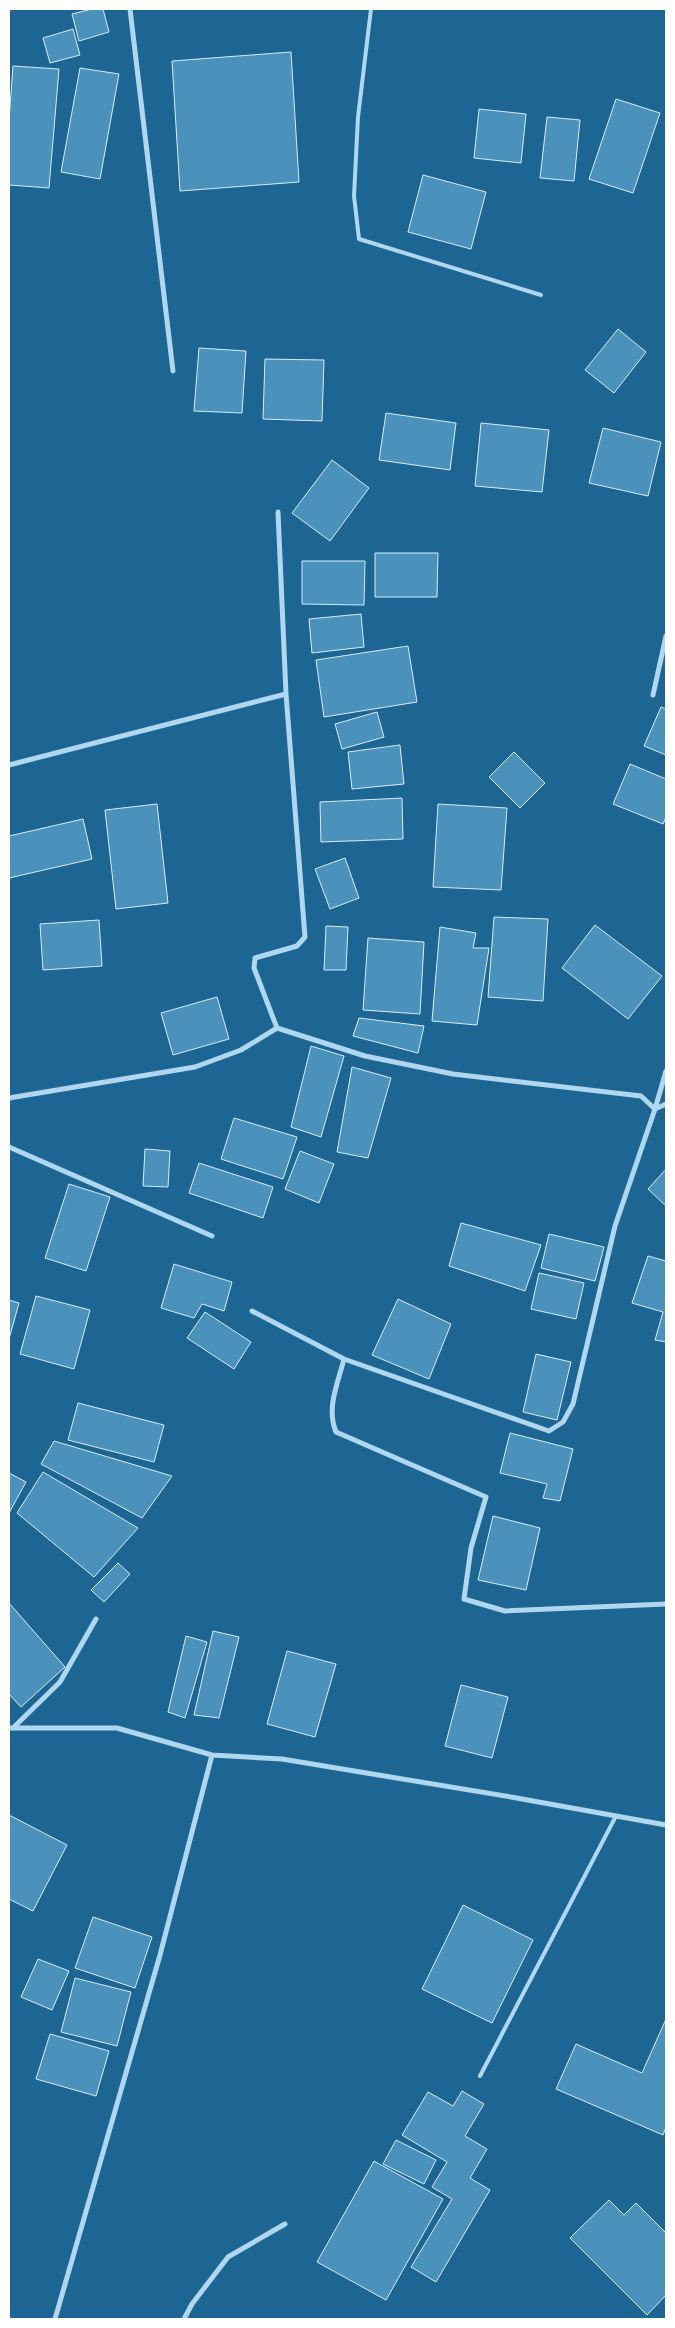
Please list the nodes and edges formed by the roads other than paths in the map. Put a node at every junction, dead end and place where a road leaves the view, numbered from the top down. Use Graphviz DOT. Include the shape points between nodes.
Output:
graph roads {
  1 [pos="130,9"];
  2 [pos="370,9"];
  3 [pos="540,295"];
  4 [pos="173,371"];
  5 [pos="278,512"];
  6 [pos="666,636"];
  7 [pos="286,694"];
  8 [pos="653,695"];
  9 [pos="9,765"];
  10 [pos="278,1028"];
  11 [pos="666,1070"];
  12 [pos="9,1098"];
  13 [pos="666,1104"];
  14 [pos="655,1109"];
  15 [pos="9,1147"];
  16 [pos="212,1236"];
  17 [pos="252,1311"];
  18 [pos="344,1359"];
  19 [pos="666,1604"];
  20 [pos="96,1619"];
  21 [pos="11,1728"];
  22 [pos="212,1755"];
  23 [pos="616,1816"];
  24 [pos="666,1825"];
  25 [pos="480,2076"];
  26 [pos="285,2224"];
  27 [pos="55,2319"];
  28 [pos="184,2319"];
  1 -- 4 [label="street"];
  2 -- 3 [label="lane" via="358,117 354,196 359,239"];
  5 -- 7 [label="street"];
  6 -- 8 [label="street"];
  7 -- 9 [label="street"];
  7 -- 10 [label="street" via="305,937 297,946 255,958 254,968"];
  10 -- 12 [label="street" via="241,1050 195,1066"];
  10 -- 14 [label="street" via="364,1056 453,1074 641,1096"];
  11 -- 14 [label="street"];
  13 -- 14 [label="street"];
  14 -- 18 [label="street" via="615,1226 573,1404 563,1422 549,1431 530,1426"];
  15 -- 16 [label="street"];
  17 -- 18 [label="street"];
  18 -- 19 [label="street" via="331,1410 336,1432 486,1498 471,1548 464,1599 505,1610"];
  20 -- 21 [label="street" via="60,1682"];
  21 -- 22 [label="street" via="118,1728"];
  22 -- 23 [label="street" via="282,1759"];
  22 -- 27 [label="street" via="160,1955"];
  23 -- 24 [label="street"];
  23 -- 25 [label="lane"];
  26 -- 28 [label="street" via="228,2257"];
}
